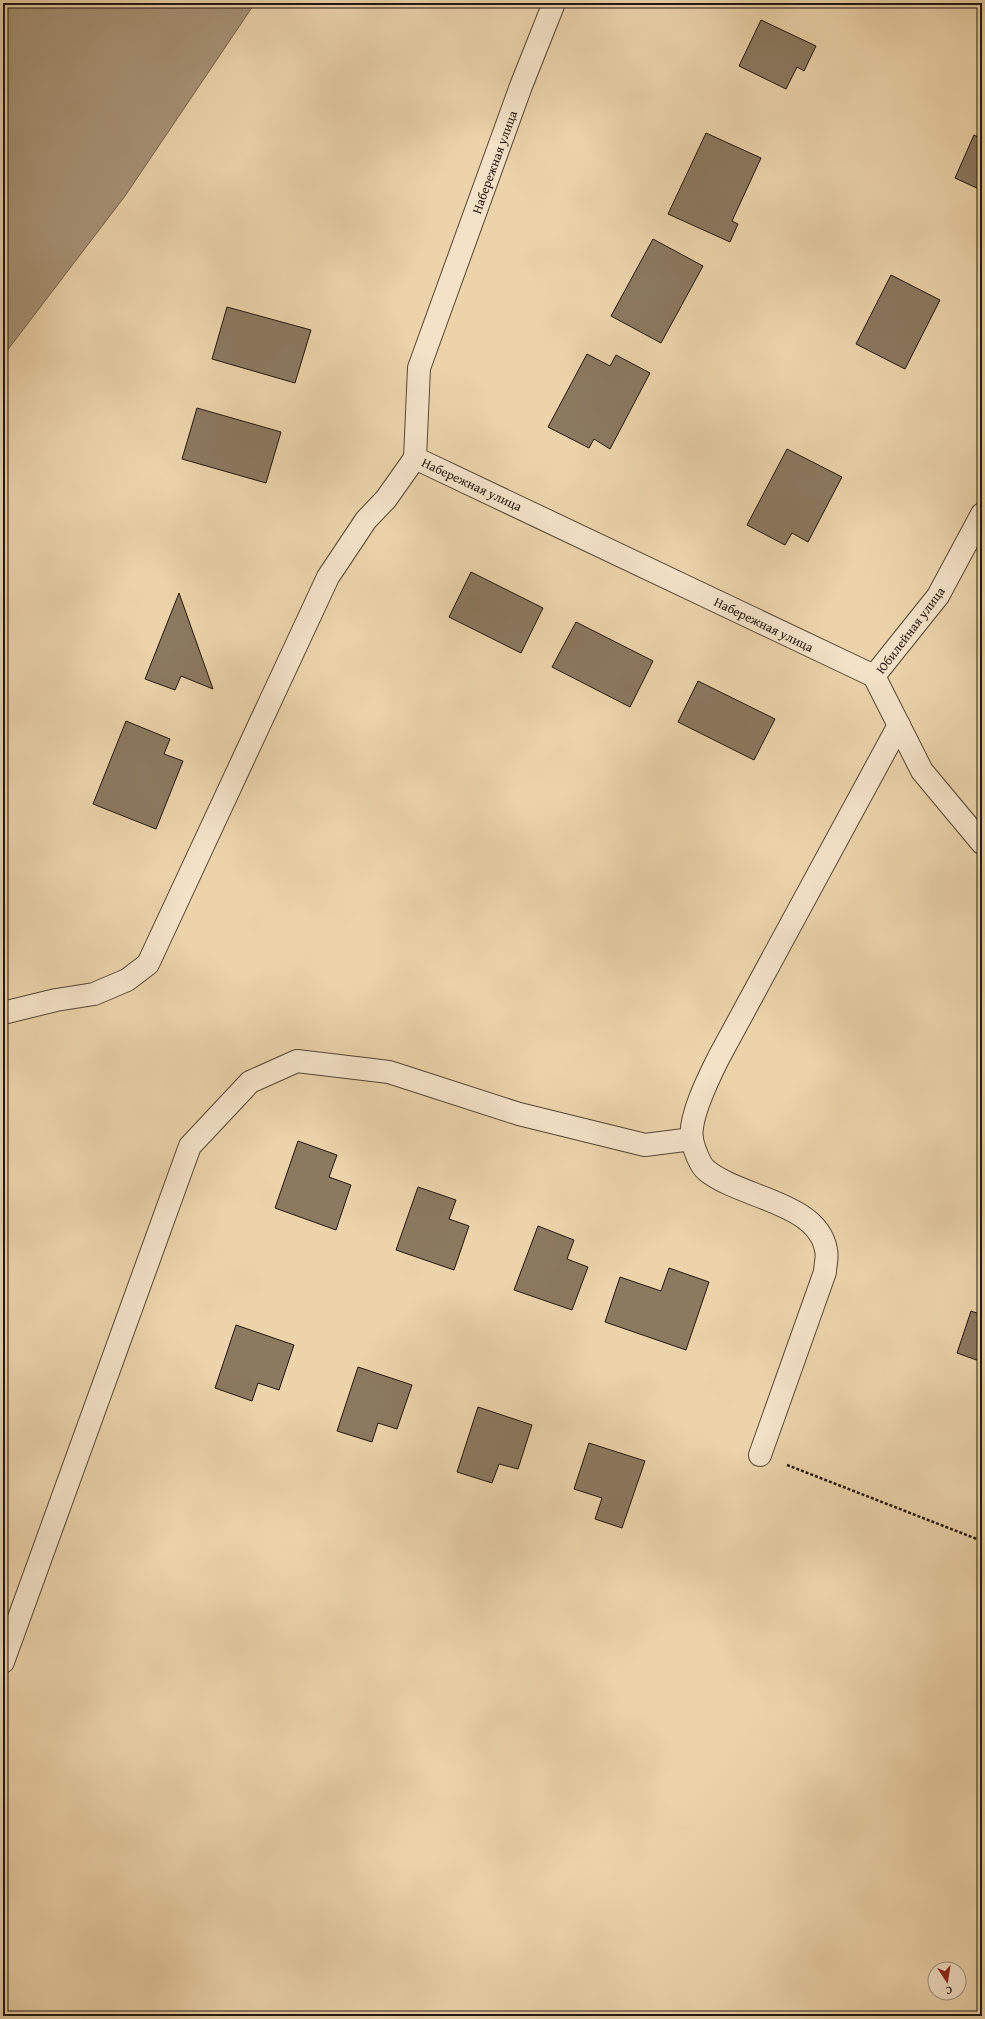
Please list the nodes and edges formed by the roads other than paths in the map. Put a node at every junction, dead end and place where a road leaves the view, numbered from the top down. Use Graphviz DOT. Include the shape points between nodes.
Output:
graph roads {
  1 [pos="554,3"];
  2 [pos="415,458"];
  3 [pos="982,514"];
  4 [pos="874,676"];
  5 [pos="899,725"];
  6 [pos="982,842"];
  7 [pos="3,1014"];
  8 [pos="692,1139"];
  9 [pos="760,1455"];
  10 [pos="3,1662"];
  1 -- 2 [label="street, Набережная улица" via="418,368"];
  2 -- 4 [label="street, Набережная улица"];
  2 -- 7 [label="street" via="386,499 366,520 328,577 148,964 127,980 94,994 56,1000"];
  3 -- 4 [label="street, Юбилейная улица" via="938,596"];
  4 -- 5 [label="street, Юбилейная улица"];
  5 -- 6 [label="street, Юбилейная улица" via="922,771"];
  5 -- 8 [label="street" via="719,1057 702,1092"];
  8 -- 9 [label="street" via="705,1170 810,1222 821,1235 827,1251 825,1272"];
  8 -- 10 [label="street" via="646,1145 519,1114 389,1072 296,1061 250,1082 190,1146"];
}
